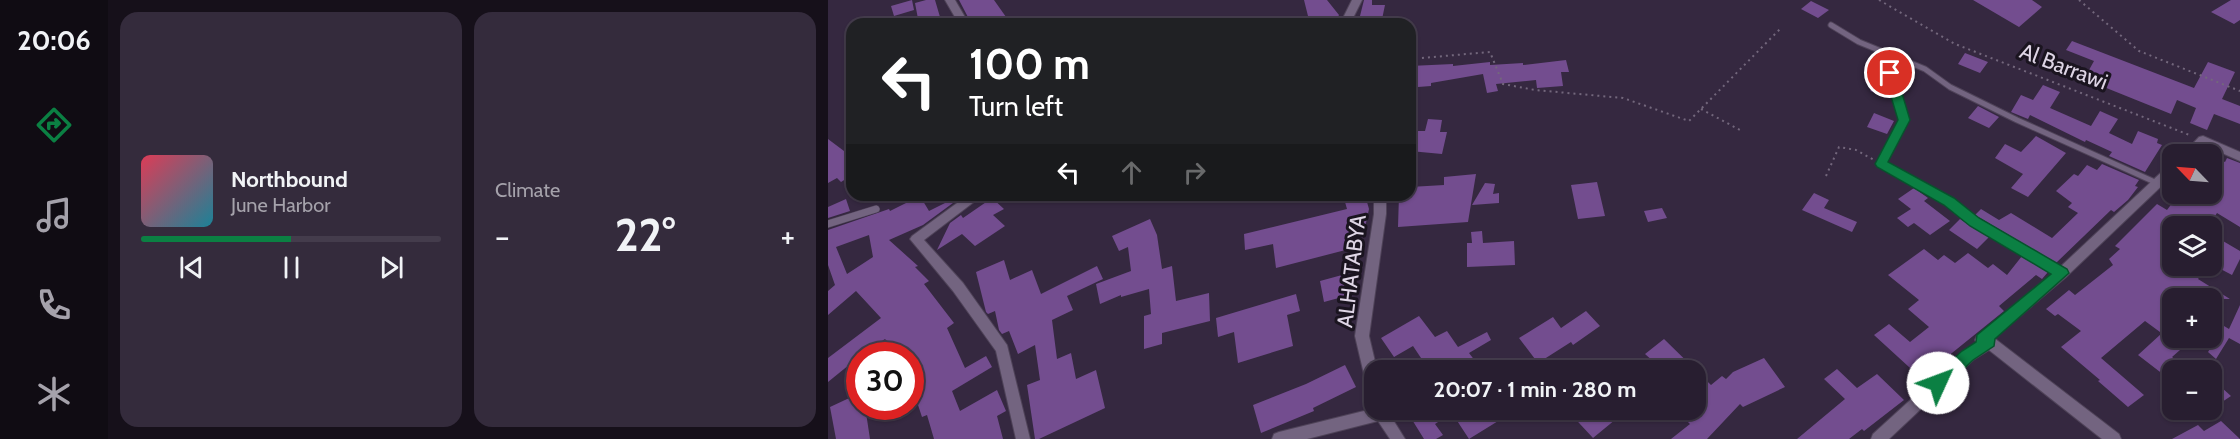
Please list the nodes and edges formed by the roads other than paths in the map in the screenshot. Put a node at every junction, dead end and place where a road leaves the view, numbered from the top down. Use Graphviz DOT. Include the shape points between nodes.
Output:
graph roads {
  1 [pos="950,0"];
  2 [pos="1357,0"];
  3 [pos="960,18"];
  4 [pos="1348,18"];
  5 [pos="1831,25"];
  6 [pos="1890,73"];
  7 [pos="2199,144"];
  8 [pos="2212,144"];
  9 [pos="2222,149"];
  10 [pos="2240,157"];
  11 [pos="2162,178"];
  12 [pos="2157,183"];
  13 [pos="969,201"];
  14 [pos="1380,201"];
  15 [pos="876,209"];
  16 [pos="828,224"];
  17 [pos="2062,273"];
  18 [pos="1989,342"];
  19 [pos="1368,360"];
  20 [pos="1364,416"];
  21 [pos="1385,420"];
  22 [pos="1023,439"];
  23 [pos="1279,439"];
  24 [pos="1398,439"];
  25 [pos="1878,439"];
  26 [pos="2114,439"];
  1 -- 3 [label="street"];
  2 -- 4 [label="street"];
  5 -- 12 [label="lane" via="1859,42 1925,69 1950,87 2017,120"];
  6 -- 17 [label="lane" via="1904,120 1881,164"];
  7 -- 8 [label="street" via="2203,140"];
  9 -- 10 [label="street"];
  11 -- 12 [label="street"];
  12 -- 17 [label="street"];
  13 -- 22 [label="street" via="916,240 958,287 1002,348"];
  14 -- 19 [label="street, ALHATABYA" via="1362,336"];
  15 -- 16 [label="lane"];
  17 -- 18 [label="street" via="1982,340"];
  18 -- 25 [label="street" via="1968,356"];
  18 -- 26 [label="street"];
  20 -- 23 [label="street"];
  21 -- 24 [label="street"];
}
